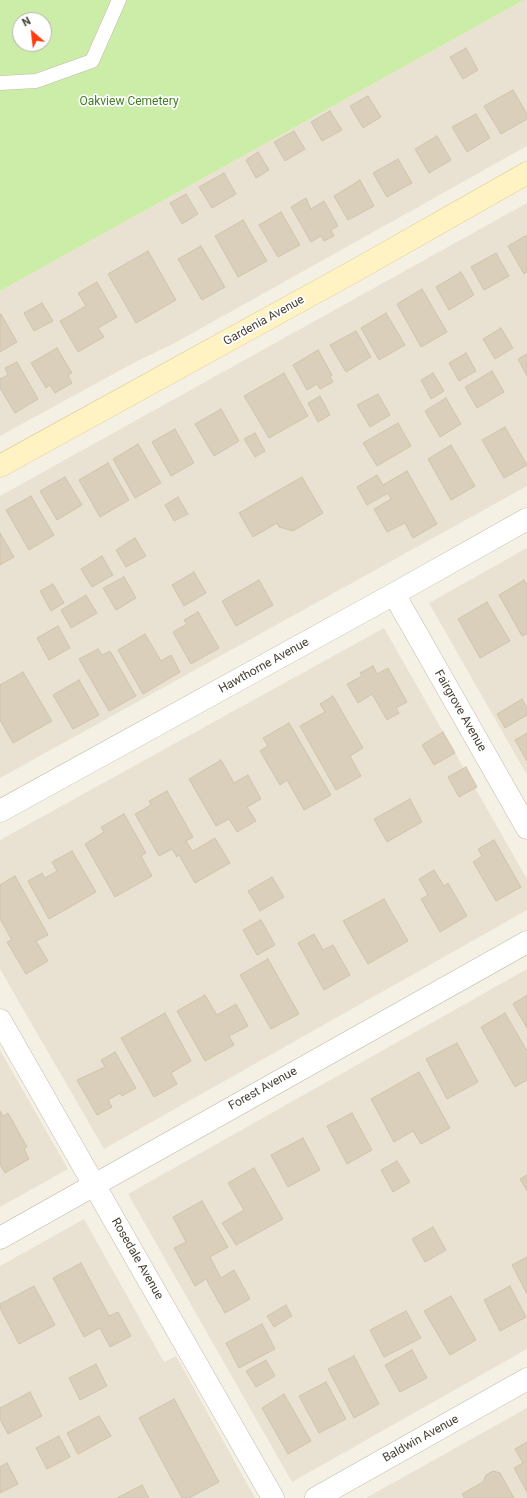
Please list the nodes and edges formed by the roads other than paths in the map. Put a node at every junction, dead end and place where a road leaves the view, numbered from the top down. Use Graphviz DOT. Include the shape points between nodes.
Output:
graph roads {
  1 [pos="119,0"];
  2 [pos="0,83"];
  3 [pos="527,173"];
  4 [pos="0,466"];
  5 [pos="527,519"];
  6 [pos="394,594"];
  7 [pos="0,811"];
  8 [pos="527,828"];
  9 [pos="527,942"];
  10 [pos="0,1020"];
  11 [pos="94,1185"];
  12 [pos="0,1238"];
  13 [pos="527,1379"];
  14 [pos="273,1498"];
  15 [pos="316,1498"];
  1 -- 2 [label="lane" via="92,61 36,81"];
  3 -- 4 [label="street, Gardenia Avenue"];
  5 -- 6 [label="street, Hawthorne Avenue"];
  6 -- 7 [label="street, Hawthorne Avenue"];
  6 -- 8 [label="street, Fairgrove Avenue"];
  9 -- 11 [label="street, Forest Avenue"];
  10 -- 11 [label="street, Rosedale Avenue"];
  11 -- 12 [label="street, Forest Avenue"];
  11 -- 14 [label="street, Rosedale Avenue"];
  13 -- 15 [label="street, Baldwin Avenue"];
}
